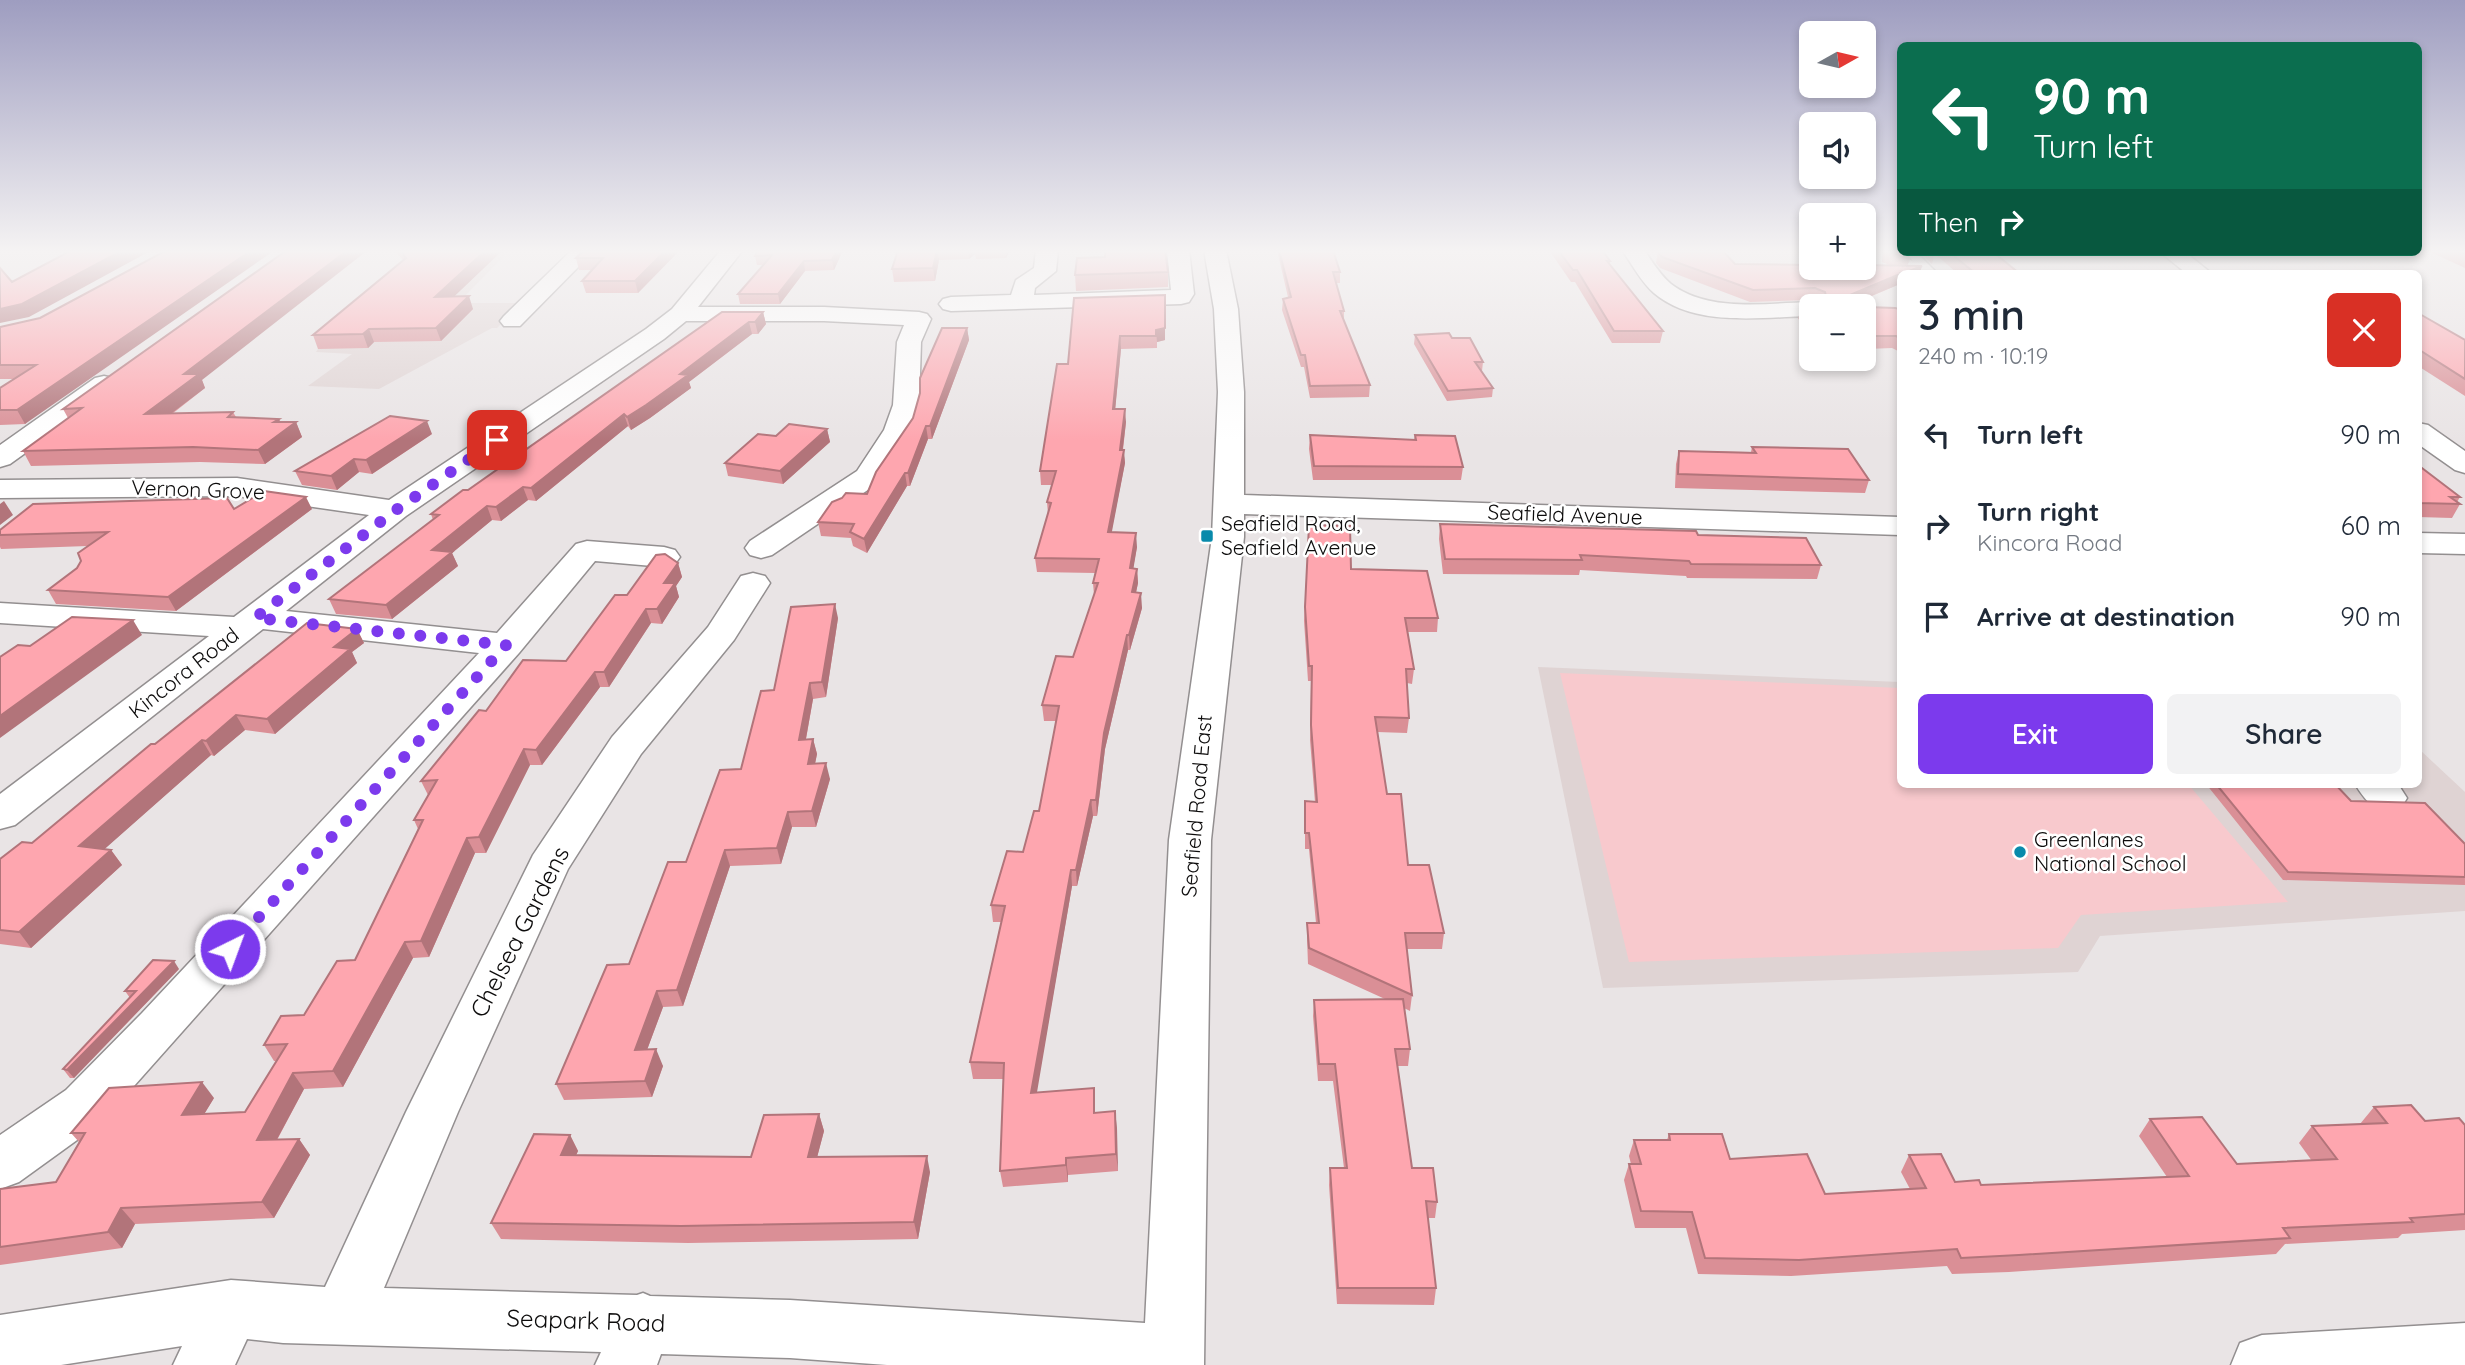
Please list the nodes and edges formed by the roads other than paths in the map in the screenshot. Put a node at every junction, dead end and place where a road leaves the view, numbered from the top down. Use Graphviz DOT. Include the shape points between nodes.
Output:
graph roads {
  1 [pos="519,314"];
  2 [pos="680,314"];
  3 [pos="1226,314"];
  4 [pos="512,321"];
  5 [pos="121,372"];
  6 [pos="2422,433"];
  7 [pos="0,458"];
  8 [pos="2465,464"];
  9 [pos="0,489"];
  10 [pos="1229,504"];
  11 [pos="396,510"];
  12 [pos="1897,526"];
  13 [pos="2422,542"];
  14 [pos="2465,544"];
  15 [pos="664,557"];
  16 [pos="50,589"];
  17 [pos="6,618"];
  18 [pos="249,623"];
  19 [pos="506,645"];
  20 [pos="0,815"];
  21 [pos="0,1165"];
  22 [pos="231,1309"];
  23 [pos="343,1314"];
  24 [pos="635,1344"];
  25 [pos="0,1345"];
  26 [pos="2465,1353"];
  27 [pos="1173,1360"];
  28 [pos="204,1365"];
  29 [pos="2262,1365"];
  1 -- 4 [label="street"];
  2 -- 11 [label="street, Kincora Road"];
  2 -- 23 [label="street, Chelsea Gardens" via="919,319 909,342 906,405 898,430 868,477 757,565 722,633 626,746 548,866"];
  3 -- 10 [label="street, Seafield Road East" via="1231,392"];
  5 -- 7 [label="street"];
  6 -- 8 [label="street"];
  9 -- 11 [label="street, Vernon Grove" via="237,487"];
  10 -- 12 [label="street, Seafield Avenue"];
  10 -- 27 [label="street, Seafield Road East" via="1190,840"];
  11 -- 18 [label="street, Kincora Road"];
  13 -- 14 [label="street"];
  15 -- 19 [label="street" via="587,551"];
  16 -- 17 [label="street"];
  17 -- 18 [label="street"];
  18 -- 19 [label="street"];
  18 -- 20 [label="street, Kincora Road"];
  19 -- 21 [label="street" via="84,1106"];
  22 -- 23 [label="street, Seapark Road"];
  22 -- 25 [label="street, Seapark Road"];
  22 -- 28 [label="street"];
  23 -- 24 [label="street, Seapark Road"];
  24 -- 27 [label="street, Seapark Road" via="790,1329"];
  26 -- 29 [label="street"];
}
